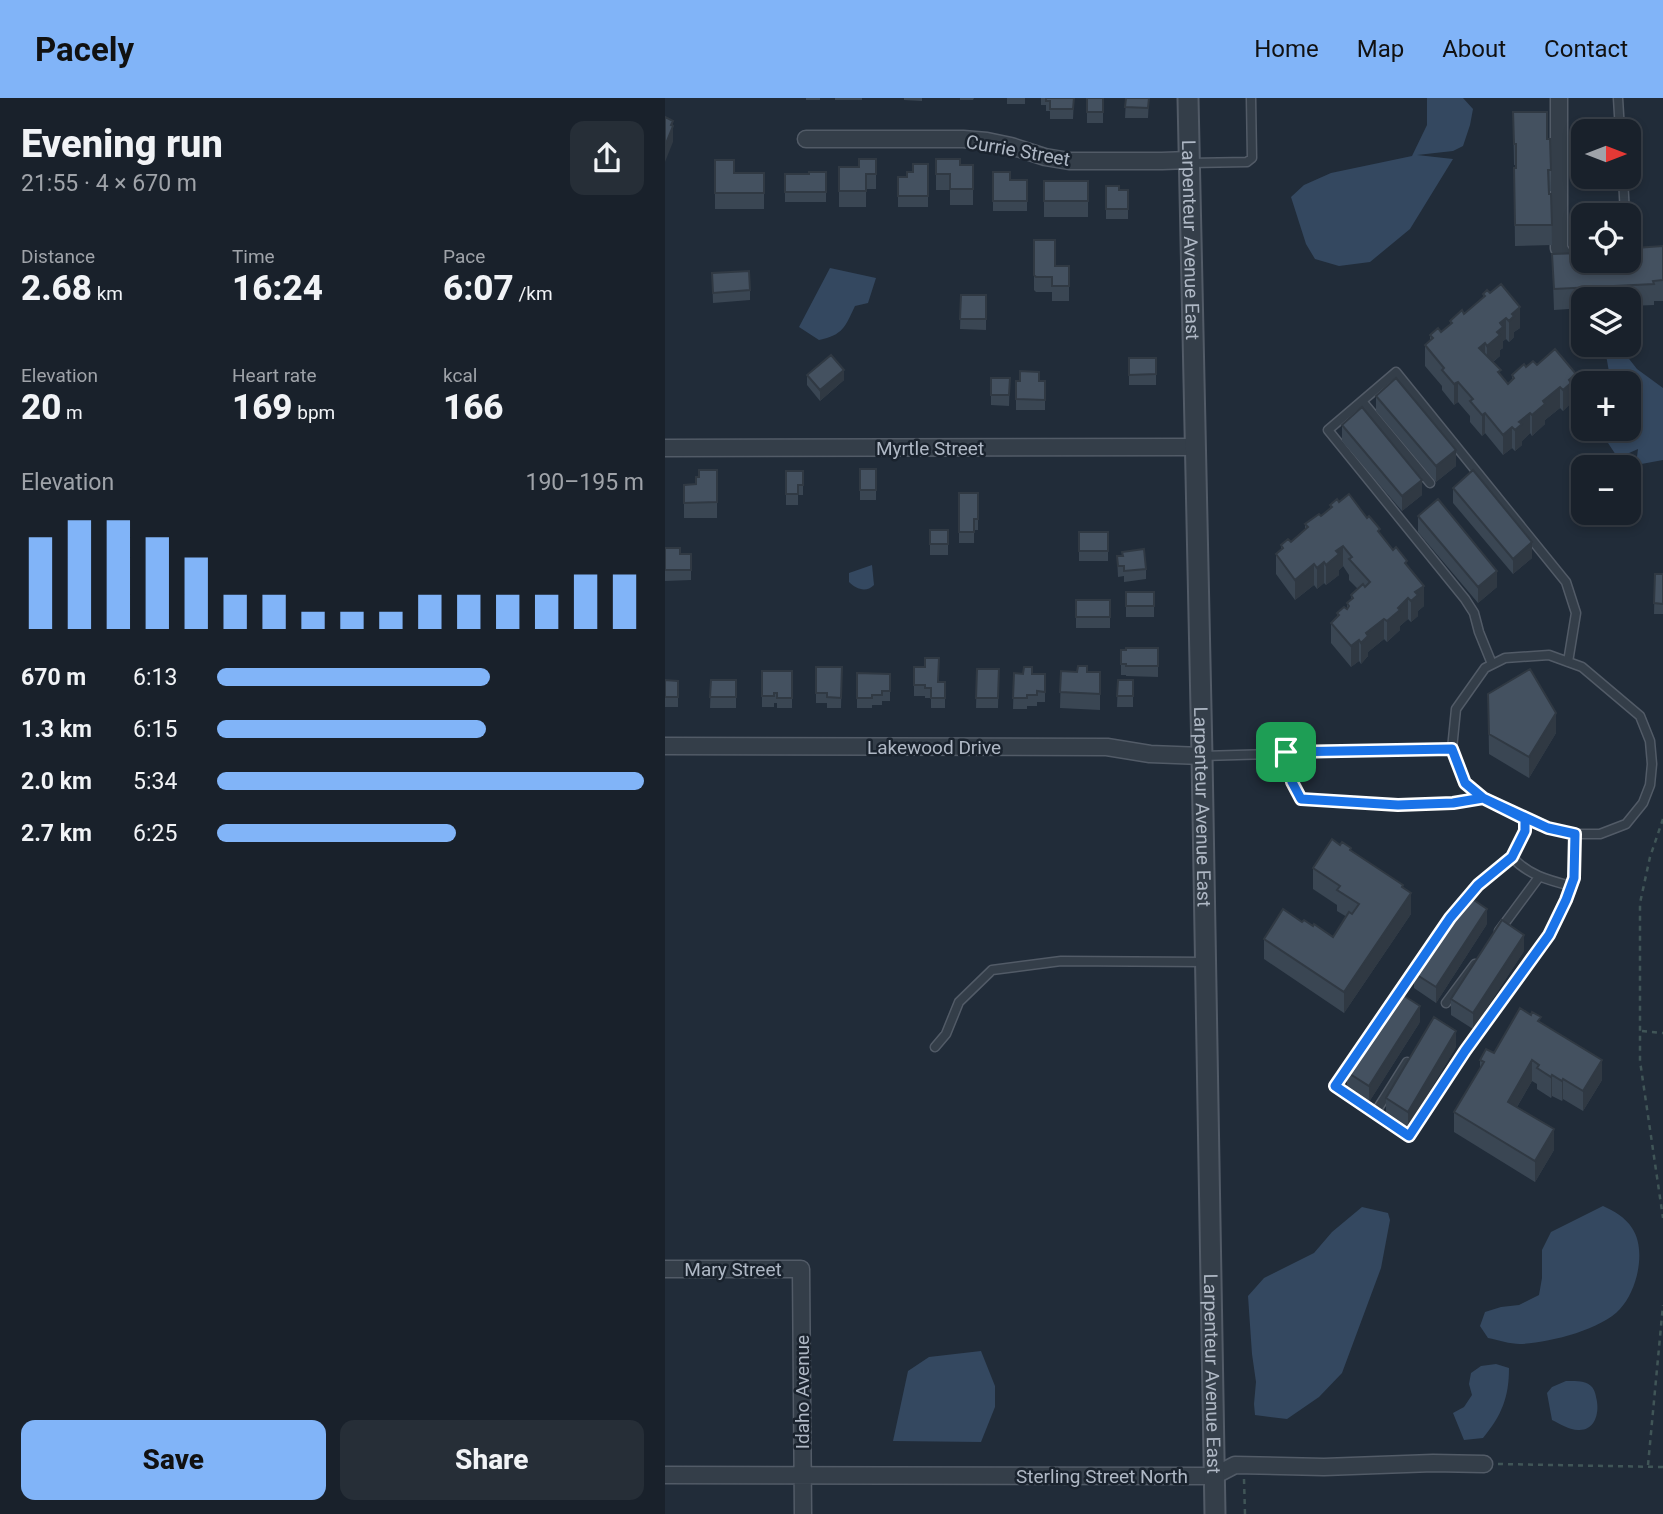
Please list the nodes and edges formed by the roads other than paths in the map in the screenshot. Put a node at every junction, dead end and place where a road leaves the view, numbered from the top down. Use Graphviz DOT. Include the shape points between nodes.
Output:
graph roads {
  1 [pos="1188,98"];
  2 [pos="1251,98"];
  3 [pos="1559,98"];
  4 [pos="1618,98"];
  5 [pos="1619,119"];
  6 [pos="806,139"];
  7 [pos="1189,161"];
  8 [pos="1571,261"];
  9 [pos="1362,401"];
  10 [pos="1194,447"];
  11 [pos="665,448"];
  12 [pos="1430,483"];
  13 [pos="1568,662"];
  14 [pos="1492,664"];
  15 [pos="665,746"];
  16 [pos="1452,749"];
  17 [pos="1286,752"];
  18 [pos="1202,756"];
  19 [pos="1483,798"];
  20 [pos="1525,819"];
  21 [pos="1575,834"];
  22 [pos="1512,857"];
  23 [pos="1539,877"];
  24 [pos="1571,887"];
  25 [pos="1492,940"];
  26 [pos="1477,961"];
  27 [pos="1206,962"];
  28 [pos="1446,1003"];
  29 [pos="935,1046"];
  30 [pos="1411,1056"];
  31 [pos="1375,1113"];
  32 [pos="665,1269"];
  33 [pos="801,1269"];
  34 [pos="1485,1464"];
  35 [pos="665,1475"];
  36 [pos="802,1475"];
  37 [pos="1214,1476"];
  38 [pos="803,1514"];
  39 [pos="1215,1514"];
  1 -- 7 [label="street, Larpenteur Avenue East"];
  2 -- 7 [label="lane" via="1252,158 1247,162"];
  3 -- 8 [label="street" via="1559,248"];
  4 -- 5 [label="lane"];
  6 -- 7 [label="street, Currie Street" via="963,139 1069,160"];
  7 -- 10 [label="street, Larpenteur Avenue East"];
  9 -- 12 [label="lane"];
  9 -- 13 [label="lane" via="1396,372 1566,582 1576,612"];
  9 -- 14 [label="lane" via="1328,430 1465,599"];
  10 -- 11 [label="street, Myrtle Street"];
  10 -- 18 [label="street, Larpenteur Avenue East"];
  13 -- 14 [label="lane" via="1549,655 1505,658"];
  13 -- 21 [label="lane" via="1582,667 1640,716 1650,741 1652,764 1643,803 1626,824 1600,834"];
  14 -- 16 [label="lane" via="1457,709"];
  15 -- 18 [label="street, Lakewood Drive" via="1107,747"];
  16 -- 17 [label="lane"];
  16 -- 19 [label="lane" via="1465,783"];
  17 -- 18 [label="lane"];
  17 -- 19 [label="lane" via="1301,799 1398,805"];
  18 -- 27 [label="street, Larpenteur Avenue East"];
  19 -- 20 [label="lane"];
  20 -- 21 [label="lane"];
  20 -- 22 [label="lane" via="1525,831"];
  21 -- 24 [label="lane"];
  22 -- 23 [label="lane"];
  22 -- 31 [label="lane" via="1478,885 1450,918 1335,1086"];
  23 -- 24 [label="lane"];
  23 -- 25 [label="lane"];
  24 -- 31 [label="lane" via="1549,935 1409,1136"];
  26 -- 28 [label="lane"];
  27 -- 29 [label="lane" via="1061,961 992,970 959,1002 946,1034"];
  27 -- 37 [label="street, Larpenteur Avenue East"];
  30 -- 31 [label="lane"];
  32 -- 33 [label="street, Mary Street"];
  33 -- 36 [label="street, Idaho Avenue"];
  34 -- 37 [label="street, Sterling Street North" via="1235,1465"];
  35 -- 36 [label="street, Sterling Street North"];
  36 -- 37 [label="street, Sterling Street North"];
  36 -- 38 [label="street, Idaho Avenue"];
  37 -- 39 [label="street, Larpenteur Avenue East"];
}
